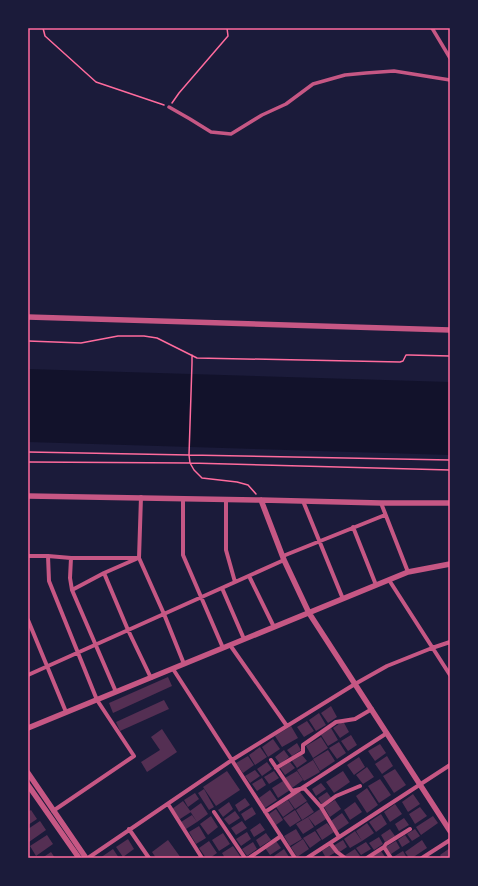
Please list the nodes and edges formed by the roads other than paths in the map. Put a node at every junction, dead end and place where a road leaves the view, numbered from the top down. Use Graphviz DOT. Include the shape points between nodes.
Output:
graph roads {
  1 [pos="432,28"];
  2 [pos="450,58"];
  3 [pos="450,80"];
  4 [pos="169,107"];
  5 [pos="28,317"];
  6 [pos="450,330"];
  7 [pos="28,496"];
  8 [pos="141,498"];
  9 [pos="183,498"];
  10 [pos="226,499"];
  11 [pos="261,500"];
  12 [pos="303,501"];
  13 [pos="381,503"];
  14 [pos="450,503"];
  15 [pos="385,515"];
  16 [pos="353,527"];
  17 [pos="319,541"];
  18 [pos="28,556"];
  19 [pos="48,556"];
  20 [pos="71,558"];
  21 [pos="138,558"];
  22 [pos="284,558"];
  23 [pos="450,564"];
  24 [pos="408,572"];
  25 [pos="104,573"];
  26 [pos="249,576"];
  27 [pos="389,580"];
  28 [pos="236,582"];
  29 [pos="376,585"];
  30 [pos="222,588"];
  31 [pos="72,590"];
  32 [pos="202,597"];
  33 [pos="343,599"];
  34 [pos="309,613"];
  35 [pos="164,614"];
  36 [pos="28,620"];
  37 [pos="274,627"];
  38 [pos="128,630"];
  39 [pos="244,640"];
  40 [pos="450,642"];
  41 [pos="95,645"];
  42 [pos="230,645"];
  43 [pos="223,648"];
  44 [pos="432,648"];
  45 [pos="77,653"];
  46 [pos="184,664"];
  47 [pos="48,666"];
  48 [pos="173,668"];
  49 [pos="28,675"];
  50 [pos="450,675"];
  51 [pos="150,678"];
  52 [pos="355,684"];
  53 [pos="116,692"];
  54 [pos="97,700"];
  55 [pos="372,709"];
  56 [pos="66,712"];
  57 [pos="287,726"];
  58 [pos="28,728"];
  59 [pos="388,734"];
  60 [pos="232,760"];
  61 [pos="271,760"];
  62 [pos="450,765"];
  63 [pos="276,768"];
  64 [pos="28,774"];
  65 [pos="420,784"];
  66 [pos="30,786"];
  67 [pos="360,786"];
  68 [pos="304,788"];
  69 [pos="168,804"];
  70 [pos="321,807"];
  71 [pos="53,811"];
  72 [pos="214,812"];
  73 [pos="265,812"];
  74 [pos="129,830"];
  75 [pos="410,830"];
  76 [pos="450,831"];
  77 [pos="281,836"];
  78 [pos="339,837"];
  79 [pos="450,840"];
  80 [pos="330,843"];
  81 [pos="384,847"];
  82 [pos="78,858"];
  83 [pos="87,858"];
  84 [pos="149,858"];
  85 [pos="202,858"];
  86 [pos="245,858"];
  87 [pos="249,858"];
  88 [pos="295,858"];
  89 [pos="307,858"];
  90 [pos="344,858"];
  91 [pos="367,858"];
  92 [pos="392,858"];
  93 [pos="422,858"];
  1 -- 2 [label="street"];
  3 -- 4 [label="street" via="394,71 345,75 313,84 286,104 231,134 211,132"];
  5 -- 6 [label="street"];
  7 -- 8 [label="street"];
  8 -- 9 [label="street"];
  8 -- 21 [label="street"];
  9 -- 10 [label="street"];
  9 -- 32 [label="street" via="183,555"];
  10 -- 11 [label="street"];
  10 -- 28 [label="street" via="226,550"];
  11 -- 12 [label="street"];
  11 -- 22 [label="street"];
  12 -- 13 [label="street"];
  12 -- 17 [label="street"];
  13 -- 14 [label="street"];
  13 -- 15 [label="street"];
  15 -- 16 [label="street"];
  15 -- 24 [label="street"];
  16 -- 17 [label="street"];
  16 -- 29 [label="street"];
  17 -- 22 [label="street"];
  17 -- 33 [label="street"];
  18 -- 19 [label="street"];
  19 -- 20 [label="street"];
  19 -- 45 [label="street" via="49,581"];
  20 -- 21 [label="street"];
  20 -- 31 [label="street"];
  21 -- 25 [label="street"];
  21 -- 35 [label="street"];
  22 -- 26 [label="street"];
  22 -- 34 [label="street"];
  23 -- 24 [label="street"];
  24 -- 27 [label="street"];
  25 -- 31 [label="street"];
  25 -- 38 [label="street"];
  26 -- 28 [label="street"];
  26 -- 37 [label="street"];
  27 -- 29 [label="street"];
  27 -- 44 [label="street"];
  28 -- 30 [label="street"];
  29 -- 33 [label="street"];
  30 -- 32 [label="street"];
  30 -- 39 [label="street"];
  31 -- 41 [label="street"];
  32 -- 35 [label="street"];
  32 -- 43 [label="street"];
  33 -- 34 [label="street"];
  34 -- 37 [label="street"];
  34 -- 52 [label="street"];
  35 -- 38 [label="street"];
  35 -- 46 [label="street"];
  36 -- 47 [label="street"];
  37 -- 39 [label="street"];
  38 -- 41 [label="street"];
  38 -- 51 [label="street"];
  39 -- 42 [label="street"];
  40 -- 44 [label="street"];
  41 -- 45 [label="street"];
  41 -- 53 [label="street"];
  42 -- 43 [label="street"];
  42 -- 57 [label="street"];
  43 -- 46 [label="street"];
  44 -- 50 [label="street"];
  44 -- 52 [label="street" via="387,666"];
  45 -- 47 [label="street"];
  45 -- 54 [label="street"];
  46 -- 48 [label="street"];
  47 -- 49 [label="street"];
  47 -- 56 [label="street"];
  48 -- 51 [label="street"];
  48 -- 60 [label="street"];
  51 -- 53 [label="street"];
  52 -- 55 [label="street"];
  52 -- 57 [label="street"];
  53 -- 54 [label="street"];
  54 -- 56 [label="street"];
  54 -- 71 [label="street" via="134,756"];
  55 -- 59 [label="street"];
  55 -- 63 [label="street" via="355,719 336,722 303,745 302,752"];
  56 -- 58 [label="street"];
  57 -- 60 [label="street"];
  59 -- 65 [label="street"];
  59 -- 68 [label="street"];
  60 -- 69 [label="street"];
  60 -- 73 [label="street"];
  61 -- 63 [label="street"];
  62 -- 65 [label="street"];
  63 -- 68 [label="street" via="292,791"];
  64 -- 66 [label="street"];
  65 -- 76 [label="street"];
  65 -- 78 [label="street"];
  66 -- 71 [label="street"];
  66 -- 82 [label="street"];
  67 -- 70 [label="street" via="336,796"];
  68 -- 70 [label="street"];
  68 -- 73 [label="street"];
  69 -- 74 [label="street"];
  69 -- 85 [label="street"];
  70 -- 78 [label="street"];
  71 -- 83 [label="street"];
  72 -- 86 [label="street"];
  73 -- 77 [label="street"];
  74 -- 83 [label="street"];
  74 -- 84 [label="street"];
  75 -- 81 [label="street"];
  77 -- 87 [label="street"];
  77 -- 88 [label="street"];
  78 -- 80 [label="street"];
  79 -- 93 [label="street"];
  80 -- 89 [label="street"];
  80 -- 90 [label="street"];
  81 -- 91 [label="street"];
  81 -- 92 [label="street"];
}
